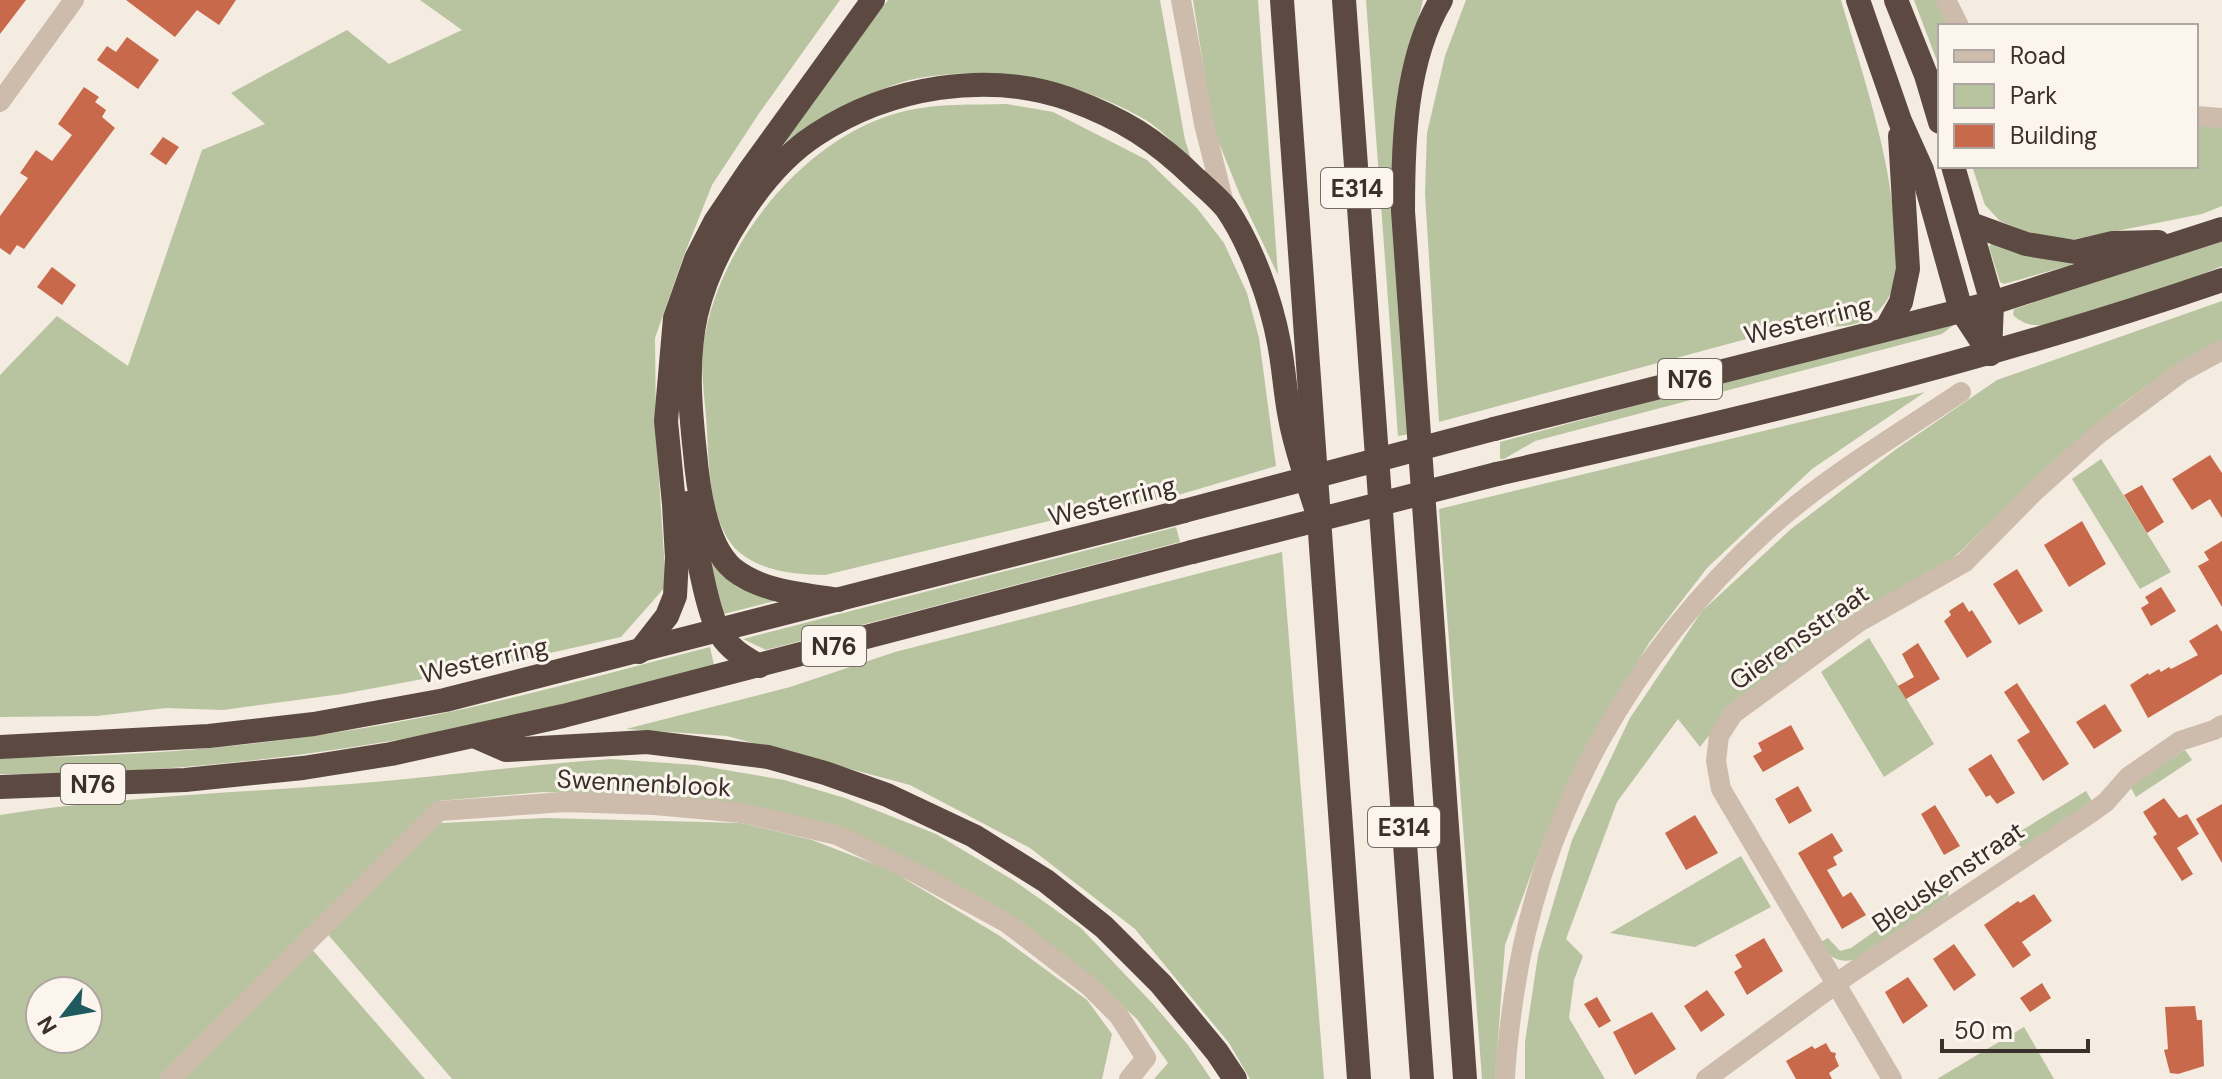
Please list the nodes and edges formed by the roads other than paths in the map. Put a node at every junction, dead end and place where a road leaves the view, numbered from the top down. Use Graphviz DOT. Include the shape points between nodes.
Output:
graph roads {
  1 [pos="74,0"];
  2 [pos="873,0"];
  3 [pos="1181,0"];
  4 [pos="1282,0"];
  5 [pos="1344,0"];
  6 [pos="1858,0"];
  7 [pos="1896,0"];
  8 [pos="1946,0"];
  9 [pos="1434,6"];
  10 [pos="1958,24"];
  11 [pos="0,102"];
  12 [pos="1938,115"];
  13 [pos="2198,116"];
  14 [pos="2222,118"];
  15 [pos="1900,121"];
  16 [pos="1954,168"];
  17 [pos="1225,207"];
  18 [pos="1971,224"];
  19 [pos="2222,229"];
  20 [pos="2189,241"];
  21 [pos="2222,280"];
  22 [pos="1992,303"];
  23 [pos="1961,310"];
  24 [pos="1886,329"];
  25 [pos="2222,350"];
  26 [pos="1990,354"];
  27 [pos="1961,392"];
  28 [pos="670,394"];
  29 [pos="1319,518"];
  30 [pos="838,600"];
  31 [pos="718,632"];
  32 [pos="639,652"];
  33 [pos="759,666"];
  34 [pos="2222,725"];
  35 [pos="474,736"];
  36 [pos="0,747"];
  37 [pos="0,787"];
  38 [pos="1837,984"];
  39 [pos="170,1079"];
  40 [pos="1129,1079"];
  41 [pos="1235,1079"];
  42 [pos="1359,1079"];
  43 [pos="1422,1079"];
  44 [pos="1465,1079"];
  45 [pos="1505,1079"];
  46 [pos="1706,1079"];
  47 [pos="1892,1079"];
  1 -- 11 [label="street"];
  2 -- 28 [label="highway" via="715,222 675,318"];
  3 -- 17 [label="street"];
  4 -- 29 [label="highway, E314"];
  5 -- 43 [label="highway, E314"];
  6 -- 15 [label="highway"];
  7 -- 12 [label="highway"];
  8 -- 10 [label="street"];
  9 -- 44 [label="highway" via="1403,141 1403,211"];
  13 -- 14 [label="street"];
  15 -- 23 [label="highway" via="1922,170"];
  15 -- 24 [label="highway" via="1908,269 1901,302"];
  16 -- 18 [label="highway"];
  17 -- 29 [label="highway" via="1261,276 1279,342 1290,420"];
  17 -- 30 [label="highway" via="1166,150 1123,121 1046,91 1010,87 935,89 865,108 815,135 781,164 754,195 727,240 697,313 690,402 698,489 720,553 733,568 765,587"];
  18 -- 20 [label="highway" via="2026,244 2075,252 2113,243"];
  18 -- 22 [label="highway"];
  19 -- 20 [label="highway, Westerring / N76"];
  20 -- 22 [label="highway, Westerring / N76"];
  21 -- 26 [label="highway, N76"];
  22 -- 23 [label="highway, Westerring / N76"];
  22 -- 26 [label="highway"];
  23 -- 24 [label="highway, Westerring / N76"];
  23 -- 26 [label="highway"];
  24 -- 30 [label="highway, Westerring / N76, bridge"];
  25 -- 38 [label="street, Gierensstraat" via="2182,372 2096,436 1965,562 1826,644 1733,714 1719,736 1721,789"];
  26 -- 33 [label="highway, N76, bridge" via="1497,474"];
  27 -- 45 [label="street" via="1824,483 1768,530 1692,607 1632,684 1587,762 1551,846 1522,946"];
  28 -- 31 [label="highway" via="681,472"];
  28 -- 32 [label="highway" via="666,421 675,517 675,596 667,616"];
  29 -- 42 [label="highway, E314"];
  30 -- 31 [label="highway, Westerring / N76"];
  31 -- 32 [label="highway, Westerring / N76"];
  31 -- 33 [label="highway" via="733,651"];
  32 -- 36 [label="highway, Westerring / N76" via="445,700 314,724 209,736"];
  33 -- 35 [label="highway, N76"];
  34 -- 38 [label="street, Bleuskenstraat" via="2180,741 2128,777 2091,813"];
  35 -- 37 [label="highway, N76" via="391,754 185,780"];
  35 -- 41 [label="highway" via="506,750 647,742 768,757 887,795 974,836 1046,881 1104,927 1161,984"];
  38 -- 46 [label="street, Bleuskenstraat"];
  38 -- 47 [label="street, Gierensstraat"];
  39 -- 40 [label="street, Swennenblook" via="439,811 565,802 742,813 837,835 914,872 1007,923 1089,986 1119,1016 1146,1058"];
}
